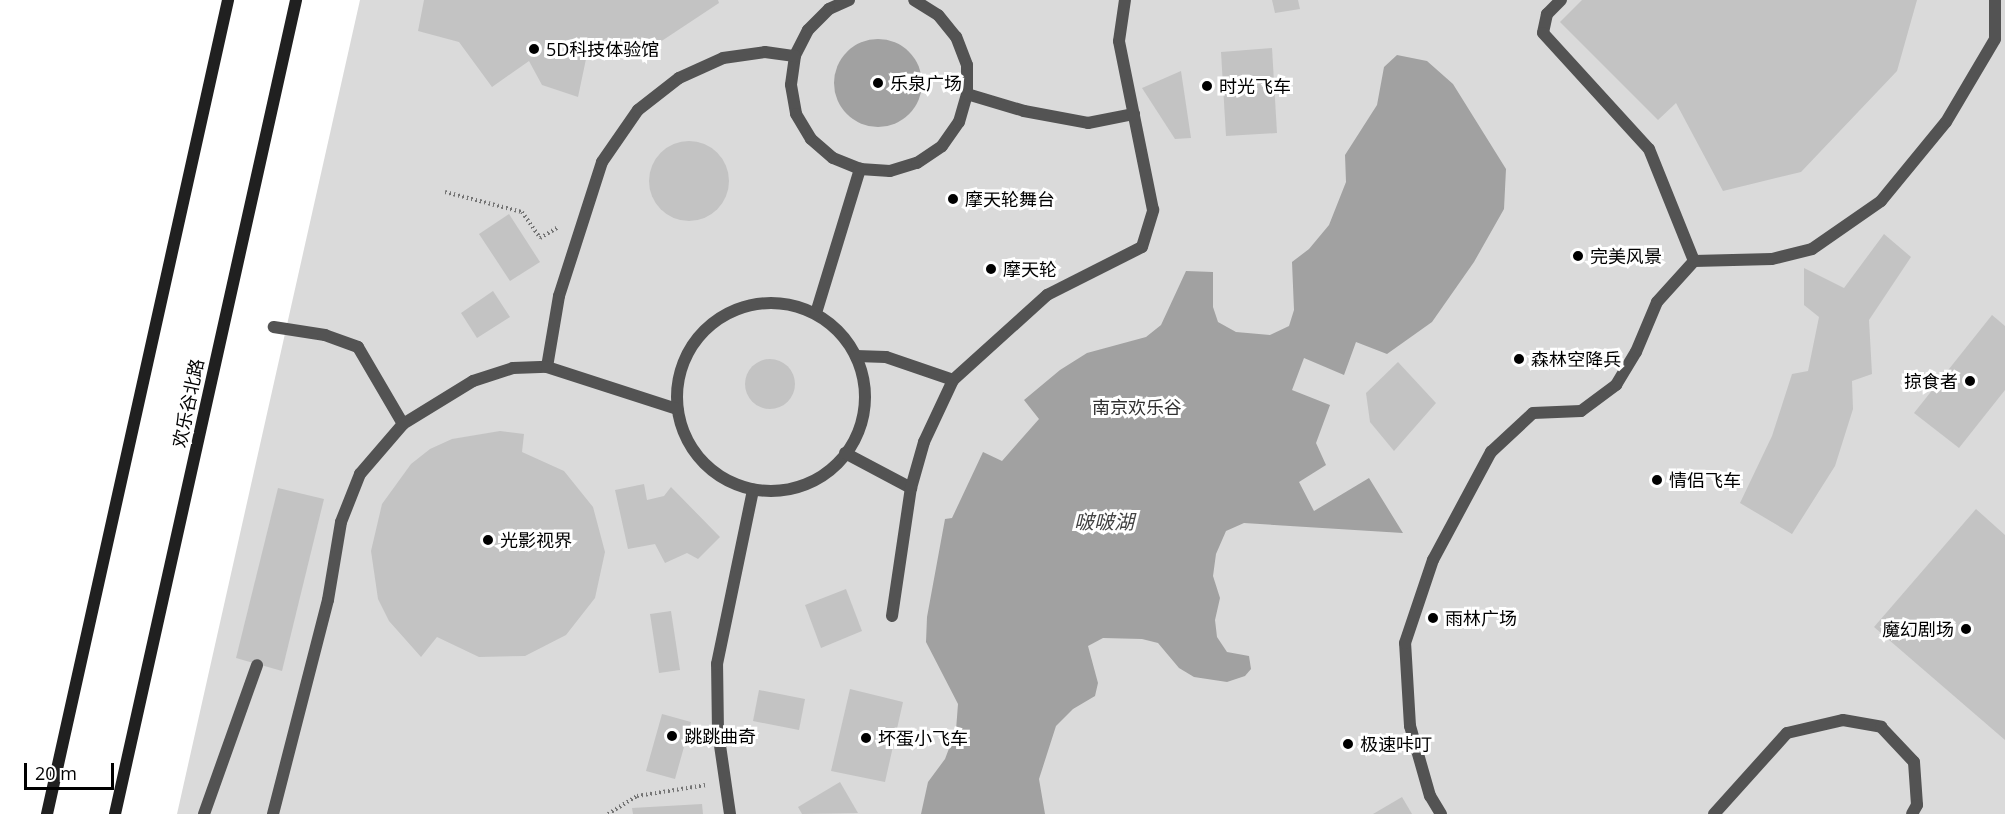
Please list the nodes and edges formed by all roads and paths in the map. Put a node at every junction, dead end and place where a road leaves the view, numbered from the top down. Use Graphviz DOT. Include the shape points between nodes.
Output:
graph roads {
  1 [pos="228,0"];
  2 [pos="296,0"];
  3 [pos="849,0"];
  4 [pos="914,0"];
  5 [pos="1125,0"];
  6 [pos="1561,0"];
  7 [pos="1995,0"];
  8 [pos="826,5"];
  9 [pos="795,56"];
  10 [pos="967,94"];
  11 [pos="1134,114"];
  12 [pos="860,169"];
  13 [pos="445,192"];
  14 [pos="580,227"];
  15 [pos="1694,261"];
  16 [pos="816,314"];
  17 [pos="274,327"];
  18 [pos="856,356"];
  19 [pos="547,367"];
  20 [pos="953,380"];
  21 [pos="677,409"];
  22 [pos="403,424"];
  23 [pos="845,453"];
  24 [pos="911,488"];
  25 [pos="753,490"];
  26 [pos="892,616"];
  27 [pos="256,665"];
  28 [pos="725,782"];
  29 [pos="47,814"];
  30 [pos="115,814"];
  31 [pos="204,814"];
  32 [pos="273,814"];
  33 [pos="608,814"];
  34 [pos="730,814"];
  35 [pos="1441,814"];
  36 [pos="1714,814"];
  37 [pos="1912,814"];
  1 -- 29 [label="main road"];
  2 -- 30 [label="main road, 欢乐谷北路"];
  3 -- 8 [label="street"];
  4 -- 10 [label="street" via="938,15 956,37 967,65"];
  5 -- 11 [label="street" via="1119,41"];
  6 -- 15 [label="street" via="1547,14 1543,33 1649,149"];
  7 -- 15 [label="street" via="1995,39 1946,122 1881,201 1812,249 1772,259"];
  8 -- 9 [label="street"];
  9 -- 12 [label="street" via="791,85 796,114 833,158"];
  9 -- 14 [label="street" via="765,52 723,58 679,78 638,110 602,162"];
  10 -- 11 [label="street" via="1024,111 1088,123"];
  10 -- 12 [label="street" via="959,122 942,146 917,163 890,171"];
  11 -- 20 [label="street" via="1153,210 1142,247 1047,295"];
  12 -- 16 [label="street"];
  13 -- 14 [label="path" via="522,212 540,238 557,227"];
  14 -- 19 [label="street" via="559,296"];
  15 -- 35 [label="street" via="1657,302 1636,352 1616,385 1581,411 1533,413 1491,452 1433,560 1405,643 1410,726 1430,796"];
  16 -- 18 [label="street" via="840,332"];
  16 -- 21 [label="street" via="789,303 759,302 722,316 706,327 688,351 678,379"];
  17 -- 22 [label="street" via="325,335 358,347"];
  18 -- 20 [label="street" via="886,357"];
  18 -- 23 [label="street" via="865,385 863,414"];
  19 -- 21 [label="street"];
  19 -- 22 [label="street" via="513,368 473,381"];
  20 -- 24 [label="street" via="924,442"];
  21 -- 25 [label="street" via="685,437 702,461 725,480"];
  22 -- 32 [label="street" via="360,474 341,522 328,600"];
  23 -- 24 [label="street"];
  23 -- 25 [label="street" via="835,466 811,482 782,491"];
  24 -- 26 [label="street"];
  25 -- 28 [label="street" via="717,663 718,732"];
  27 -- 31 [label="street"];
  28 -- 33 [label="path" via="637,796"];
  28 -- 34 [label="street"];
  36 -- 37 [label="street" via="1787,733 1843,720 1881,727 1914,762 1917,805"];
}
